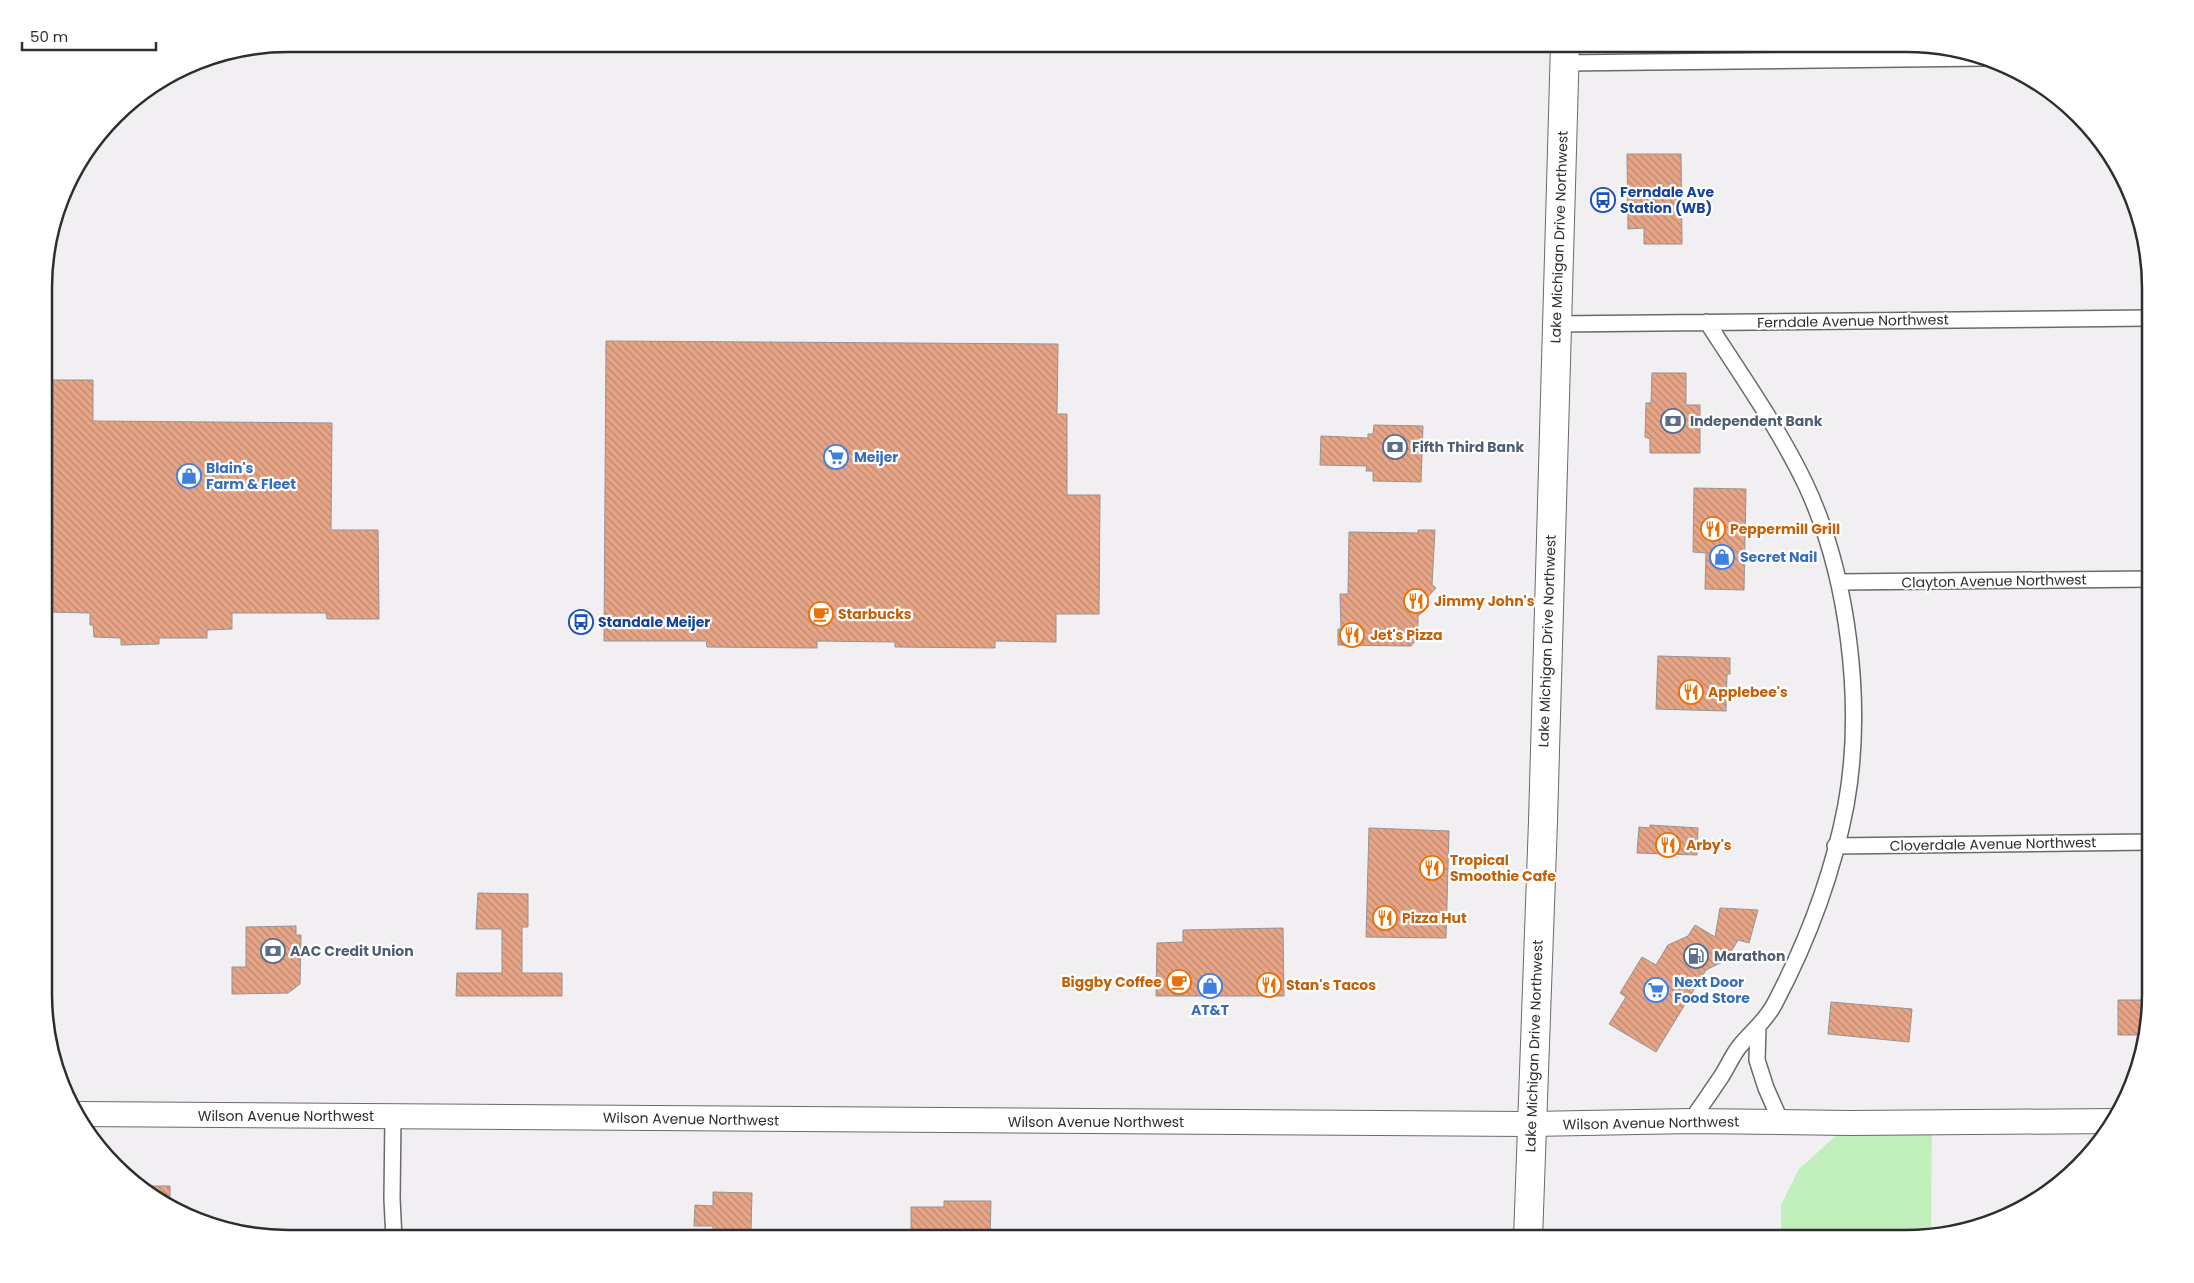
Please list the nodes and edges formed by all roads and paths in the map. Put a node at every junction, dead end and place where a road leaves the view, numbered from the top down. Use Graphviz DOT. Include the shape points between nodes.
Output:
graph roads {
  1 [pos="1565,53"];
  2 [pos="1954,58"];
  3 [pos="2142,318"];
  4 [pos="1707,322"];
  5 [pos="1556,324"];
  6 [pos="2142,579"];
  7 [pos="1838,582"];
  8 [pos="2142,842"];
  9 [pos="1835,846"];
  10 [pos="1758,1027"];
  11 [pos="85,1114"];
  12 [pos="393,1116"];
  13 [pos="1691,1121"];
  14 [pos="2105,1121"];
  15 [pos="1781,1122"];
  16 [pos="1531,1124"];
  17 [pos="394,1230"];
  18 [pos="1528,1230"];
  1 -- 2 [label="street"];
  1 -- 5 [label="highway, Lake Michigan Drive Northwest"];
  3 -- 4 [label="street, Ferndale Avenue Northwest"];
  4 -- 5 [label="street, Ferndale Avenue Northwest"];
  4 -- 7 [label="street" via="1769,417 1806,484"];
  5 -- 16 [label="highway, Lake Michigan Drive Northwest"];
  6 -- 7 [label="street, Clayton Avenue Northwest"];
  7 -- 9 [label="street" via="1852,668 1853,727 1846,805"];
  8 -- 9 [label="street, Cloverdale Avenue Northwest"];
  9 -- 10 [label="street" via="1808,930 1774,1005"];
  10 -- 13 [label="street" via="1739,1048"];
  10 -- 15 [label="street" via="1757,1060"];
  11 -- 12 [label="main road, Wilson Avenue Northwest"];
  12 -- 16 [label="main road, Wilson Avenue Northwest"];
  12 -- 17 [label="street"];
  13 -- 15 [label="main road, Wilson Avenue Northwest"];
  13 -- 16 [label="main road, Wilson Avenue Northwest"];
  14 -- 15 [label="main road, Wilson Avenue Northwest"];
  16 -- 18 [label="highway, Lake Michigan Drive Northwest"];
}
